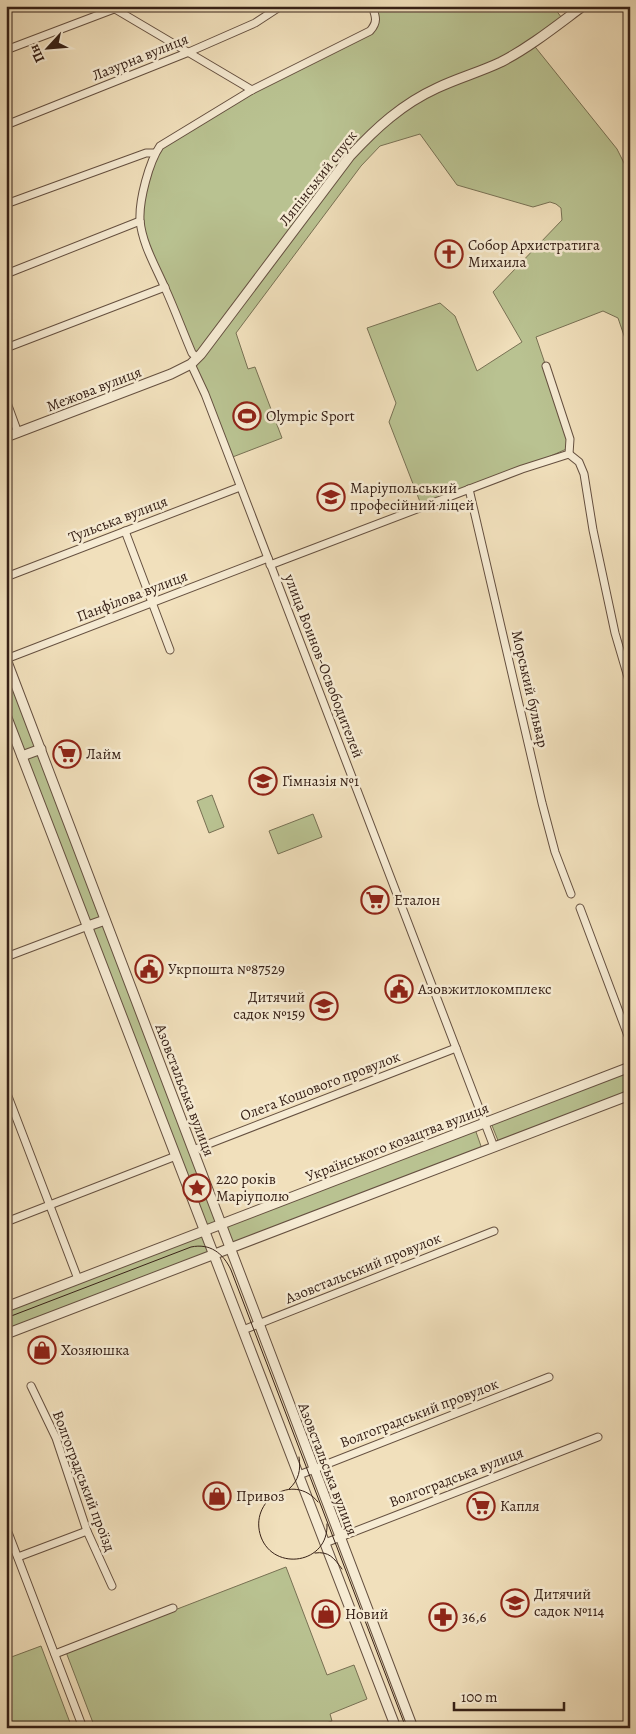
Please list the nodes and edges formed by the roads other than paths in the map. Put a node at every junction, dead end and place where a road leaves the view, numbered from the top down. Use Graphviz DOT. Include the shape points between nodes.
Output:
graph roads {
  1 [pos="281,6"];
  2 [pos="372,6"];
  3 [pos="583,6"];
  4 [pos="118,8"];
  5 [pos="6,50"];
  6 [pos="189,52"];
  7 [pos="252,90"];
  8 [pos="6,125"];
  9 [pos="155,153"];
  10 [pos="6,204"];
  11 [pos="140,221"];
  12 [pos="6,274"];
  13 [pos="165,287"];
  14 [pos="6,348"];
  15 [pos="194,361"];
  16 [pos="546,366"];
  17 [pos="6,400"];
  18 [pos="18,433"];
  19 [pos="6,437"];
  20 [pos="569,454"];
  21 [pos="240,487"];
  22 [pos="469,489"];
  23 [pos="125,531"];
  24 [pos="269,561"];
  25 [pos="6,577"];
  26 [pos="152,603"];
  27 [pos="170,650"];
  28 [pos="6,659"];
  29 [pos="630,684"];
  30 [pos="6,714"];
  31 [pos="40,749"];
  32 [pos="22,756"];
  33 [pos="571,894"];
  34 [pos="580,908"];
  35 [pos="106,920"];
  36 [pos="88,926"];
  37 [pos="6,957"];
  38 [pos="630,1041"];
  39 [pos="456,1048"];
  40 [pos="630,1067"];
  41 [pos="6,1091"];
  42 [pos="630,1095"];
  43 [pos="485,1123"];
  44 [pos="494,1146"];
  45 [pos="193,1150"];
  46 [pos="176,1156"];
  47 [pos="50,1205"];
  48 [pos="6,1222"];
  49 [pos="221,1224"];
  50 [pos="204,1231"];
  51 [pos="494,1232"];
  52 [pos="229,1248"];
  53 [pos="214,1254"];
  54 [pos="78,1279"];
  55 [pos="6,1307"];
  56 [pos="258,1324"];
  57 [pos="243,1330"];
  58 [pos="6,1334"];
  59 [pos="550,1377"];
  60 [pos="31,1386"];
  61 [pos="598,1437"];
  62 [pos="314,1469"];
  63 [pos="299,1475"];
  64 [pos="6,1527"];
  65 [pos="87,1531"];
  66 [pos="340,1537"];
  67 [pos="325,1543"];
  68 [pos="18,1557"];
  69 [pos="112,1586"];
  70 [pos="173,1608"];
  71 [pos="55,1654"];
  72 [pos="83,1728"];
  73 [pos="396,1728"];
  74 [pos="412,1728"];
  1 -- 6 [label="street, Лазурна вулиця" via="255,23"];
  2 -- 7 [label="street" via="376,19 370,31"];
  3 -- 15 [label="street, Ляпінський спуск" via="516,53 424,94 374,130 350,156"];
  4 -- 5 [label="street"];
  4 -- 6 [label="street"];
  6 -- 7 [label="street"];
  6 -- 8 [label="street, Лазурна вулиця"];
  7 -- 9 [label="street" via="160,146"];
  9 -- 10 [label="street" via="146,153"];
  9 -- 11 [label="street" via="143,193"];
  11 -- 12 [label="street"];
  11 -- 13 [label="street, улица Воинов-Освободителей"];
  13 -- 14 [label="street"];
  13 -- 15 [label="street, улица Воинов-Освободителей"];
  15 -- 18 [label="street, Межова вулиця" via="171,374"];
  15 -- 21 [label="street, улица Воинов-Освободителей"];
  16 -- 20 [label="street" via="570,439"];
  17 -- 18 [label="street"];
  18 -- 19 [label="street, Межова вулиця"];
  20 -- 22 [label="street, Панфілова вулиця"];
  20 -- 29 [label="street" via="580,462 584,474 613,624"];
  21 -- 23 [label="street, Тульська вулиця"];
  21 -- 24 [label="street, улица Воинов-Освободителей"];
  22 -- 24 [label="street, Панфілова вулиця"];
  22 -- 33 [label="street, Морський бульвар" via="542,803"];
  23 -- 25 [label="street, Тульська вулиця"];
  23 -- 26 [label="street"];
  24 -- 26 [label="street, Панфілова вулиця"];
  24 -- 39 [label="street, улица Воинов-Освободителей"];
  26 -- 27 [label="street"];
  26 -- 28 [label="street, Панфілова вулиця"];
  28 -- 31 [label="street, Азовстальська вулиця"];
  30 -- 32 [label="street, Азовстальська вулиця"];
  31 -- 32 [label="street"];
  31 -- 35 [label="street, Азовстальська вулиця"];
  32 -- 36 [label="street, Азовстальська вулиця"];
  34 -- 38 [label="street"];
  35 -- 36 [label="street"];
  35 -- 45 [label="street, Азовстальська вулиця"];
  36 -- 37 [label="street"];
  36 -- 46 [label="street, Азовстальська вулиця"];
  39 -- 43 [label="street, улица Воинов-Освободителей"];
  39 -- 45 [label="street, Олега Кошового провулок"];
  40 -- 43 [label="street, Українського козацтва вулиця"];
  41 -- 47 [label="street"];
  42 -- 44 [label="street"];
  43 -- 44 [label="street, улица Воинов-Освободителей"];
  43 -- 49 [label="street, Українського козацтва вулиця"];
  44 -- 52 [label="street"];
  45 -- 49 [label="street, Азовстальська вулиця"];
  46 -- 47 [label="street"];
  46 -- 50 [label="street, Азовстальська вулиця"];
  47 -- 48 [label="street"];
  47 -- 54 [label="street"];
  49 -- 50 [label="street, Українського козацтва вулиця"];
  49 -- 52 [label="street, Азовстальська вулиця"];
  50 -- 53 [label="street, Азовстальська вулиця"];
  50 -- 54 [label="street, Українського козацтва вулиця"];
  51 -- 56 [label="street, Азовстальський провулок"];
  52 -- 53 [label="street"];
  52 -- 56 [label="street, Азовстальська вулиця"];
  53 -- 57 [label="street, Азовстальська вулиця"];
  53 -- 58 [label="street"];
  54 -- 55 [label="street, Українського козацтва вулиця"];
  56 -- 57 [label="street, Азовстальський провулок"];
  56 -- 62 [label="street, Азовстальська вулиця"];
  57 -- 63 [label="street, Азовстальська вулиця"];
  59 -- 62 [label="street, Волгоградський провулок"];
  60 -- 65 [label="street, Волгоградський проїзд" via="56,1438"];
  61 -- 66 [label="street, Волгоградська вулиця"];
  62 -- 63 [label="street, Волгоградський провулок"];
  62 -- 66 [label="street, Азовстальська вулиця"];
  63 -- 67 [label="street, Азовстальська вулиця"];
  64 -- 68 [label="street"];
  65 -- 68 [label="street"];
  65 -- 69 [label="street, Волгоградський проїзд"];
  66 -- 67 [label="street, Волгоградська вулиця"];
  66 -- 74 [label="street, Азовстальська вулиця"];
  67 -- 73 [label="street, Азовстальська вулиця"];
  68 -- 71 [label="street"];
  70 -- 71 [label="street"];
  71 -- 72 [label="street"];
}
